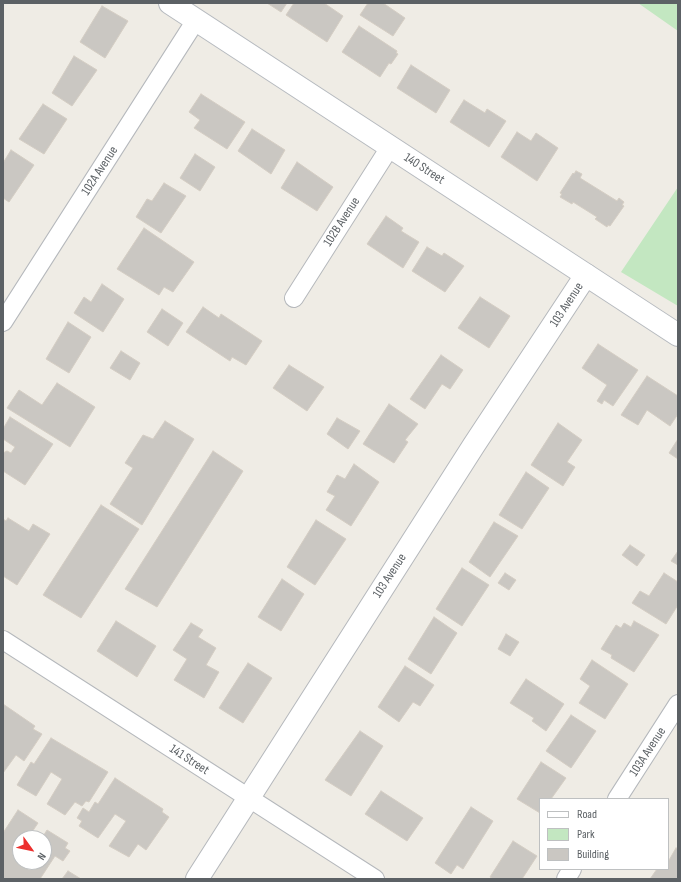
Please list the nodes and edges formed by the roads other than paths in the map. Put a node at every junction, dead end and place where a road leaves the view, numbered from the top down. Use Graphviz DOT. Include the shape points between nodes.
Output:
graph roads {
  1 [pos="170,3"];
  2 [pos="196,20"];
  3 [pos="390,147"];
  4 [pos="586,275"];
  5 [pos="294,298"];
  6 [pos="3,322"];
  7 [pos="678,335"];
  8 [pos="3,640"];
  9 [pos="678,704"];
  10 [pos="248,798"];
  11 [pos="618,798"];
  12 [pos="571,870"];
  13 [pos="197,879"];
  14 [pos="375,879"];
  15 [pos="566,879"];
  1 -- 2 [label="street, 140 Street"];
  2 -- 3 [label="street, 140 Street"];
  2 -- 6 [label="street, 102A Avenue"];
  3 -- 4 [label="street, 140 Street"];
  3 -- 5 [label="street, 102B Avenue"];
  4 -- 7 [label="street, 140 Street"];
  4 -- 10 [label="street, 103 Avenue"];
  8 -- 10 [label="street, 141 Street"];
  9 -- 11 [label="street, 103A Avenue"];
  10 -- 13 [label="street, 103 Avenue"];
  10 -- 14 [label="street, 141 Street"];
  12 -- 15 [label="street"];
}
